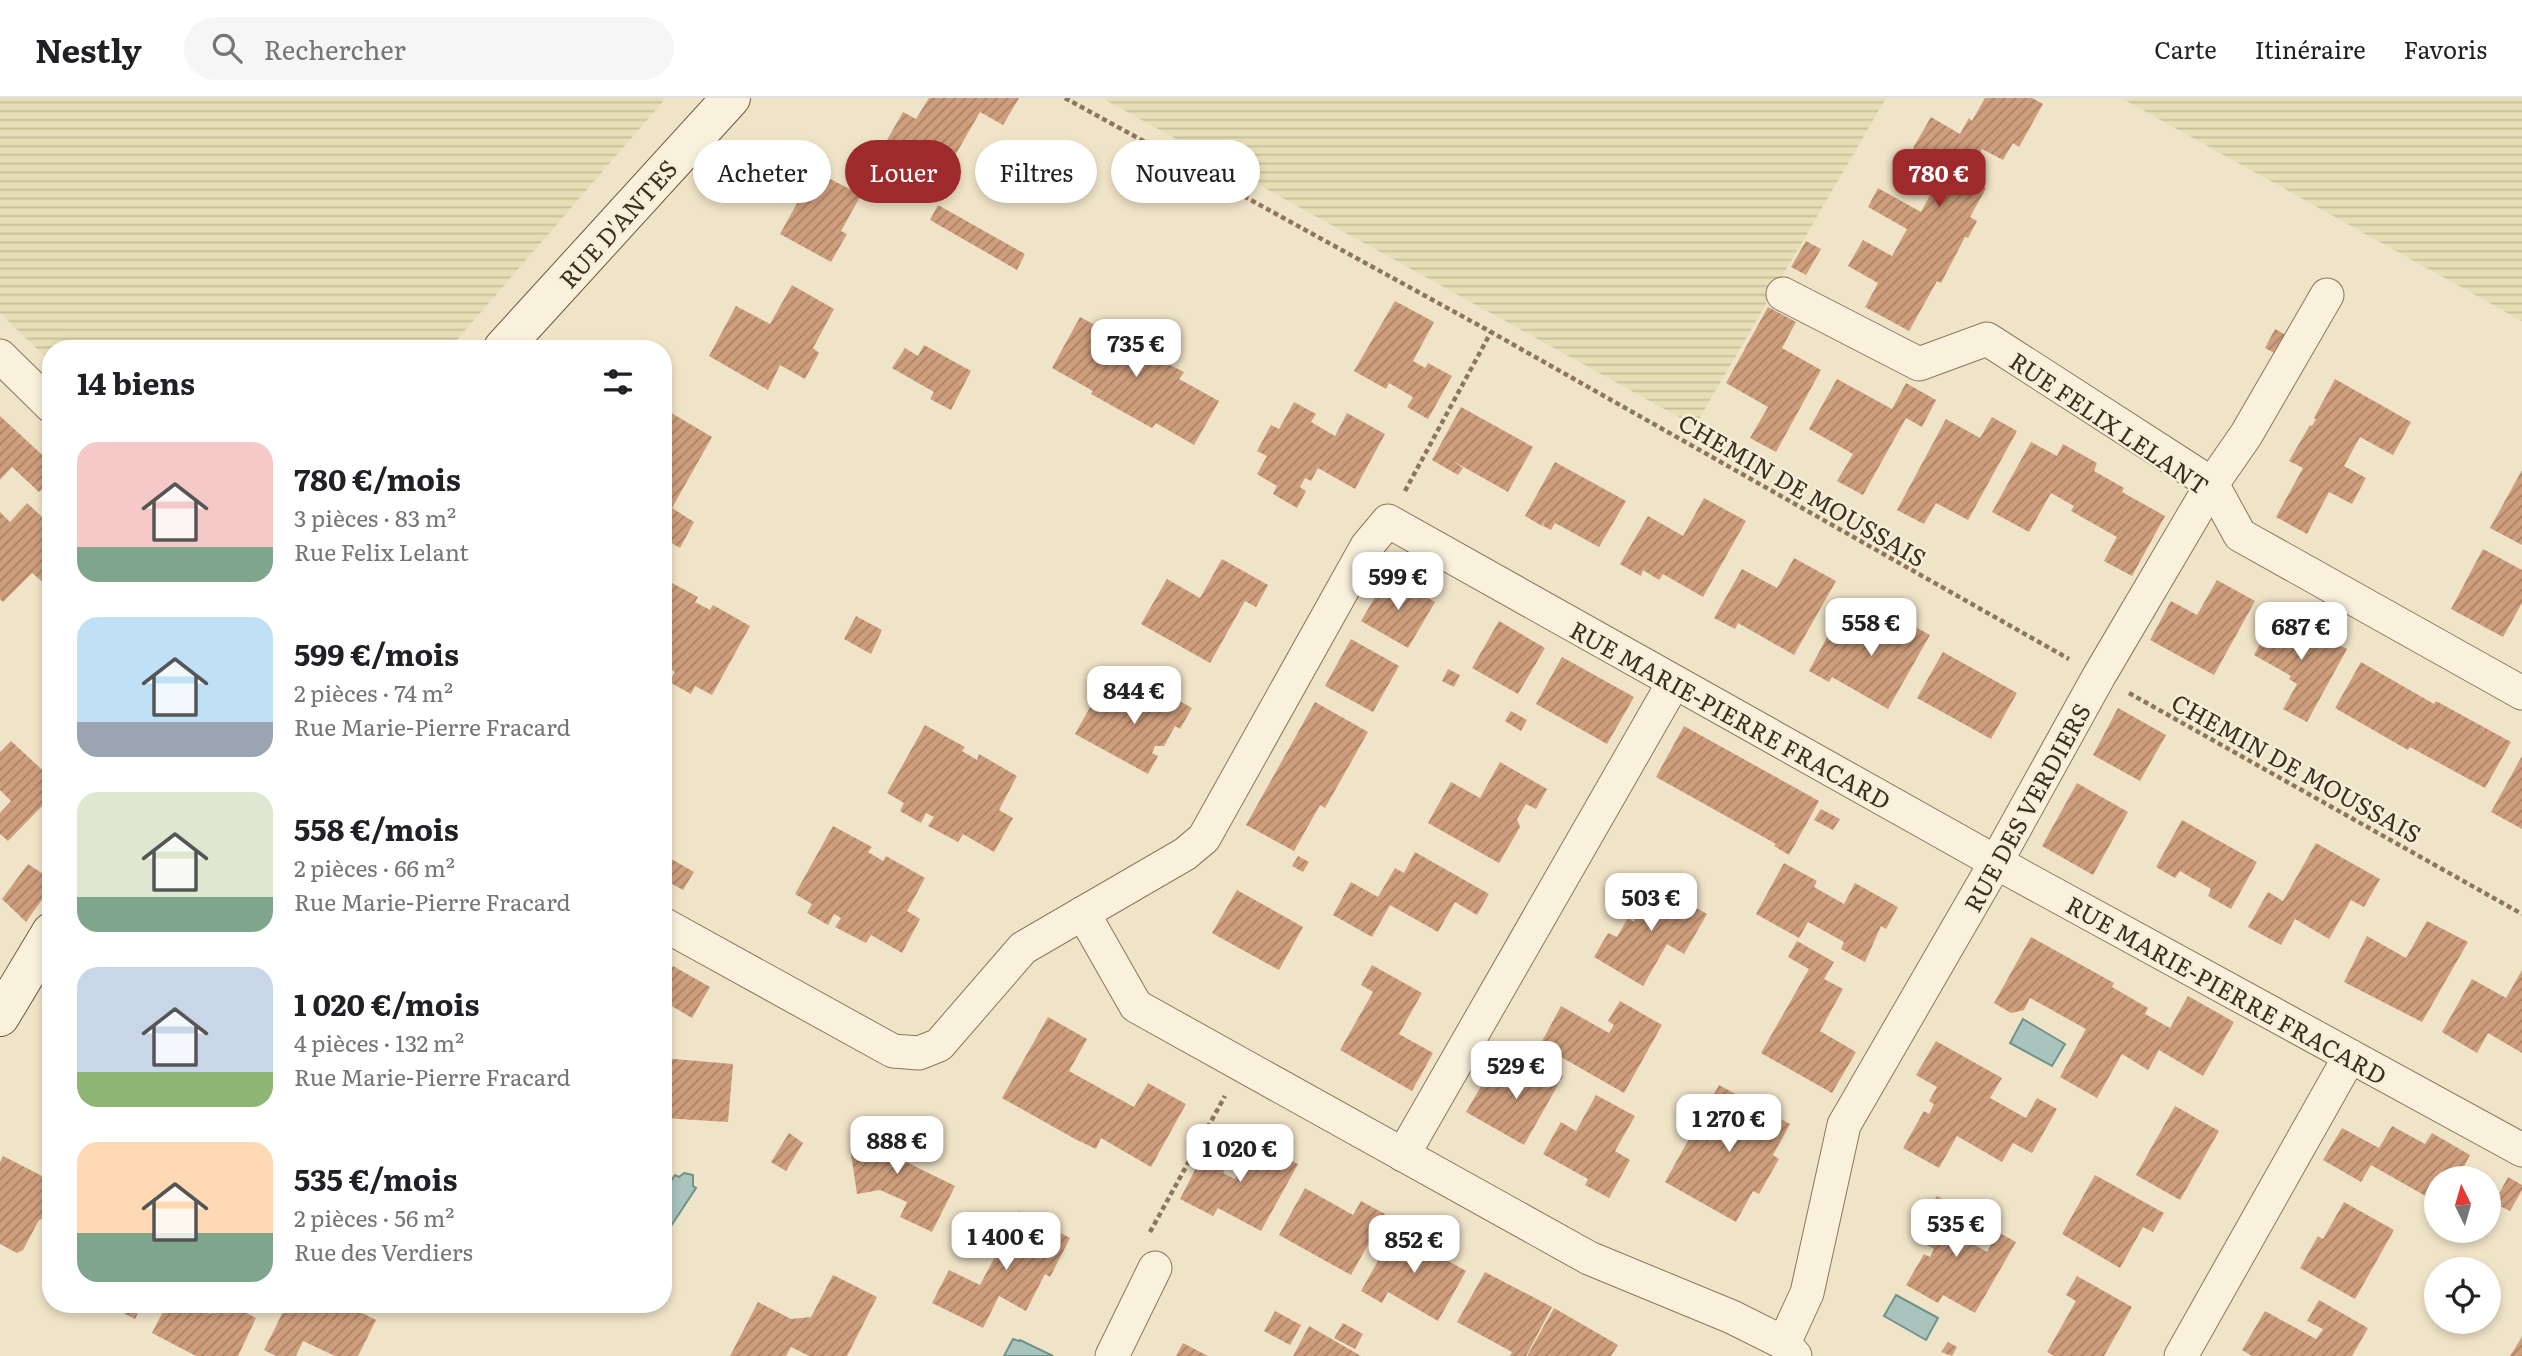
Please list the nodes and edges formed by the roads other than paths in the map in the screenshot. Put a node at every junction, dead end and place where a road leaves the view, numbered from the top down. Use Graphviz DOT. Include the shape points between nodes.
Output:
graph roads {
  1 [pos="731,98"];
  2 [pos="1783,293"];
  3 [pos="2327,295"];
  4 [pos="510,340"];
  5 [pos="0,356"];
  6 [pos="42,397"];
  7 [pos="2212,484"];
  8 [pos="1674,682"];
  9 [pos="2522,693"];
  10 [pos="1996,862"];
  11 [pos="1083,913"];
  12 [pos="672,929"];
  13 [pos="42,947"];
  14 [pos="0,1017"];
  15 [pos="2350,1056"];
  16 [pos="2522,1150"];
  17 [pos="1403,1155"];
  18 [pos="1155,1268"];
  19 [pos="1790,1350"];
  20 [pos="1112,1356"];
  21 [pos="2181,1356"];
  1 -- 4 [label="street, RUE D'ANTES"];
  2 -- 7 [label="street, RUE FELIX LELANT" via="1919,364 1987,340"];
  3 -- 7 [label="street, RUE DES VERDIERS" via="2246,435"];
  5 -- 6 [label="street"];
  7 -- 9 [label="street, RUE FELIX LELANT" via="2240,536"];
  7 -- 10 [label="street, RUE DES VERDIERS"];
  8 -- 10 [label="street, RUE MARIE-PIERRE FRACARD"];
  8 -- 11 [label="street, RUE MARIE-PIERRE FRACARD" via="1388,522 1367,546 1204,838 1185,854"];
  8 -- 17 [label="street"];
  10 -- 15 [label="street, RUE MARIE-PIERRE FRACARD"];
  10 -- 19 [label="street, RUE DES VERDIERS" via="1844,1125"];
  11 -- 12 [label="street" via="1023,948 939,1045 919,1054 893,1051"];
  11 -- 17 [label="street" via="1136,1006"];
  13 -- 14 [label="street"];
  15 -- 16 [label="street, RUE MARIE-PIERRE FRACARD"];
  15 -- 21 [label="street"];
  17 -- 19 [label="street" via="1589,1258 1732,1317"];
  18 -- 20 [label="street"];
}
